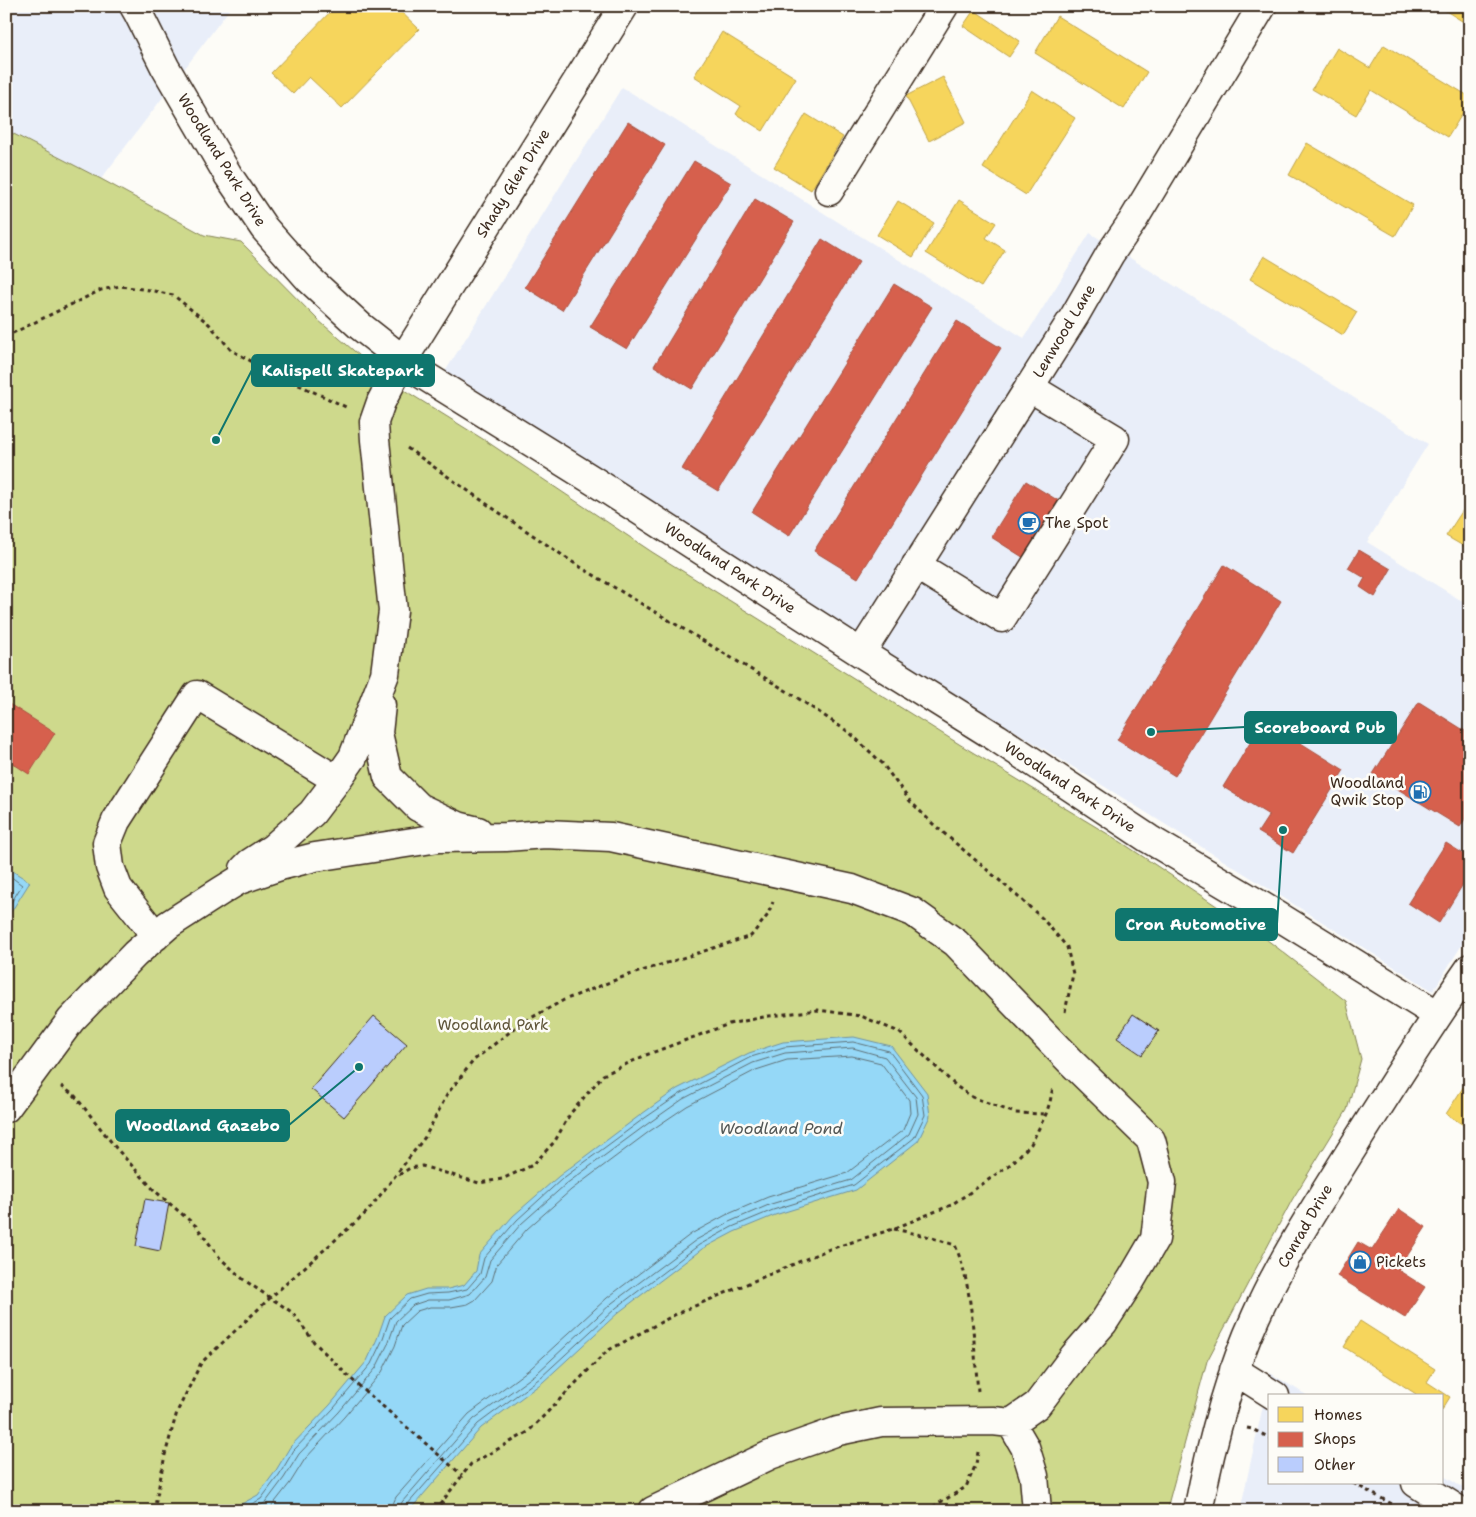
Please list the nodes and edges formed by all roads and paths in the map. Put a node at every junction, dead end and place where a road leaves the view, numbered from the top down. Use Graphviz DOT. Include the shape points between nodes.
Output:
graph roads {
  1 [pos="134,6"];
  2 [pos="624,6"];
  3 [pos="944,6"];
  4 [pos="1262,6"];
  5 [pos="829,192"];
  6 [pos="403,360"];
  7 [pos="1030,387"];
  8 [pos="916,565"];
  9 [pos="861,653"];
  10 [pos="385,674"];
  11 [pos="337,780"];
  12 [pos="506,838"];
  13 [pos="786,875"];
  14 [pos="220,891"];
  15 [pos="156,936"];
  16 [pos="1470,968"];
  17 [pos="1438,1015"];
  18 [pos="37,1066"];
  19 [pos="6,1108"];
  20 [pos="1046,1114"];
  21 [pos="396,1176"];
  22 [pos="893,1229"];
  23 [pos="271,1297"];
  24 [pos="1234,1370"];
  25 [pos="1272,1394"];
  26 [pos="980,1421"];
  27 [pos="1011,1423"];
  28 [pos="462,1475"];
  29 [pos="1355,1484"];
  30 [pos="1418,1484"];
  31 [pos="1395,1506"];
  32 [pos="154,1511"];
  33 [pos="653,1511"];
  34 [pos="926,1511"];
  35 [pos="1037,1511"];
  36 [pos="1198,1511"];
  37 [pos="1460,1511"];
  1 -- 6 [label="street, Woodland Park Drive" via="165,67 228,175 264,228 309,279"];
  2 -- 6 [label="street, Shady Glen Drive"];
  3 -- 5 [label="street"];
  4 -- 7 [label="street, Lenwood Lane"];
  6 -- 9 [label="street, Woodland Park Drive"];
  6 -- 10 [label="street, Shady Glen Drive" via="374,422 393,611"];
  7 -- 8 [label="street, Lenwood Lane"];
  7 -- 8 [label="street" via="1115,439 1002,618"];
  8 -- 9 [label="street, Lenwood Lane"];
  9 -- 17 [label="street, Woodland Park Drive" via="1149,838"];
  10 -- 11 [label="street" via="353,757"];
  10 -- 12 [label="street" via="378,733 388,777 418,807 458,826"];
  11 -- 14 [label="street" via="312,813"];
  11 -- 15 [label="street" via="197,695 116,821 107,843 110,867 118,888"];
  12 -- 13 [label="street" via="545,834 611,837"];
  12 -- 14 [label="street" via="439,838 315,857 239,880"];
  13 -- 21 [label="path" via="767,916 751,936 623,977 564,1000 520,1024 474,1060 448,1093 425,1137"];
  13 -- 27 [label="street" via="852,889 913,912 956,943 1151,1140 1162,1182 1155,1239 1103,1323 1037,1405"];
  14 -- 15 [label="street"];
  15 -- 18 [label="street" via="71,1020"];
  16 -- 17 [label="street, Conrad Drive"];
  17 -- 24 [label="street, Conrad Drive" via="1298,1234 1256,1316"];
  18 -- 19 [label="street"];
  18 -- 23 [label="path" via="75,1096 116,1148 155,1191 196,1226 220,1258 244,1280"];
  20 -- 21 [label="path" via="1015,1113 972,1097 899,1032 861,1016 818,1010 729,1024 603,1075 570,1114 555,1141 533,1165 502,1179 479,1183 422,1166"];
  21 -- 23 [label="path" via="368,1211"];
  22 -- 26 [label="path" via="955,1245 966,1280"];
  23 -- 28 [label="path" via="293,1313 314,1342 349,1377"];
  23 -- 32 [label="path" via="201,1363 177,1412"];
  24 -- 25 [label="street"];
  24 -- 36 [label="street, Conrad Drive" via="1208,1459"];
  26 -- 27 [label="street"];
  26 -- 33 [label="street" via="881,1422 838,1431 770,1454"];
  26 -- 34 [label="path" via="976,1464 966,1487"];
  27 -- 35 [label="street" via="1025,1447 1034,1476"];
  29 -- 31 [label="path"];
  30 -- 37 [label="street"];
}
